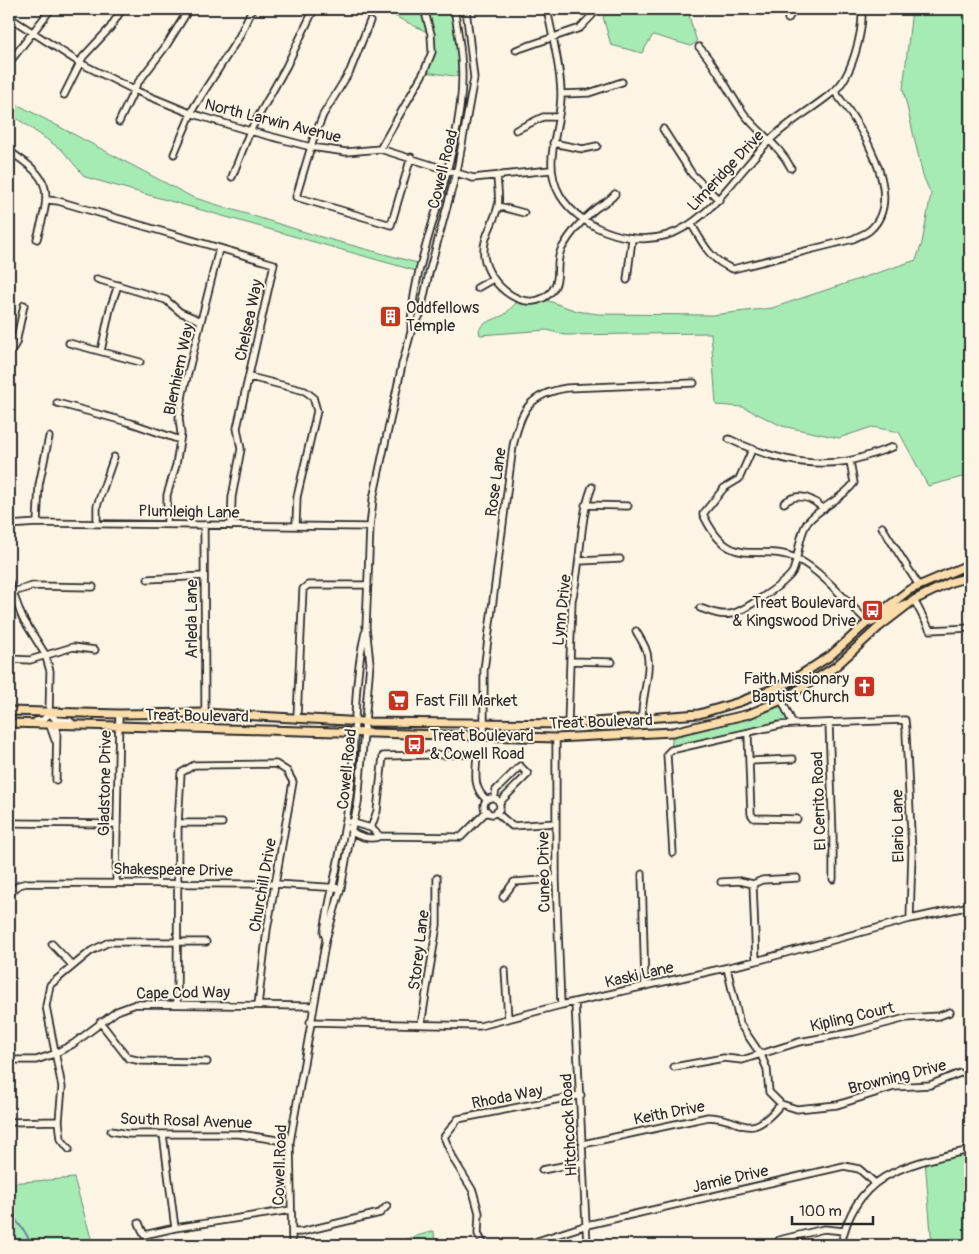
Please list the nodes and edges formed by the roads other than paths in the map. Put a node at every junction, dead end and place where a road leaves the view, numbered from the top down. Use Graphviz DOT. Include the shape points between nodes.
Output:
graph roads {
  1 [pos="51,9"];
  2 [pos="122,9"];
  3 [pos="189,9"];
  4 [pos="252,9"];
  5 [pos="314,9"];
  6 [pos="424,9"];
  7 [pos="454,9"];
  8 [pos="466,9"];
  9 [pos="547,9"];
  10 [pos="598,9"];
  11 [pos="794,9"];
  12 [pos="862,9"];
  13 [pos="9,17"];
  14 [pos="788,19"];
  15 [pos="370,21"];
  16 [pos="32,33"];
  17 [pos="552,39"];
  18 [pos="699,48"];
  19 [pos="516,50"];
  20 [pos="12,59"];
  21 [pos="80,63"];
  22 [pos="622,82"];
  23 [pos="134,90"];
  24 [pos="835,92"];
  25 [pos="561,94"];
  26 [pos="64,95"];
  27 [pos="190,113"];
  28 [pos="558,117"];
  29 [pos="119,122"];
  30 [pos="663,129"];
  31 [pos="516,130"];
  32 [pos="250,131"];
  33 [pos="770,140"];
  34 [pos="553,143"];
  35 [pos="597,146"];
  36 [pos="311,147"];
  37 [pos="380,149"];
  38 [pos="9,151"];
  39 [pos="174,154"];
  40 [pos="411,157"];
  41 [pos="791,168"];
  42 [pos="550,170"];
  43 [pos="447,171"];
  44 [pos="456,174"];
  45 [pos="496,176"];
  46 [pos="232,177"];
  47 [pos="615,194"];
  48 [pos="47,200"];
  49 [pos="719,200"];
  50 [pos="498,206"];
  51 [pos="524,213"];
  52 [pos="584,220"];
  53 [pos="692,225"];
  54 [pos="38,239"];
  55 [pos="632,239"];
  56 [pos="219,248"];
  57 [pos="97,279"];
  58 [pos="491,280"];
  59 [pos="627,280"];
  60 [pos="118,285"];
  61 [pos="477,288"];
  62 [pos="24,305"];
  63 [pos="202,321"];
  64 [pos="411,332"];
  65 [pos="69,343"];
  66 [pos="101,351"];
  67 [pos="9,355"];
  68 [pos="140,362"];
  69 [pos="250,377"];
  70 [pos="694,383"];
  71 [pos="57,403"];
  72 [pos="49,437"];
  73 [pos="729,439"];
  74 [pos="180,440"];
  75 [pos="893,447"];
  76 [pos="752,450"];
  77 [pos="114,457"];
  78 [pos="850,461"];
  79 [pos="592,487"];
  80 [pos="784,503"];
  81 [pos="585,505"];
  82 [pos="628,506"];
  83 [pos="824,509"];
  84 [pos="37,522"];
  85 [pos="98,523"];
  86 [pos="167,524"];
  87 [pos="204,524"];
  88 [pos="9,525"];
  89 [pos="296,525"];
  90 [pos="231,526"];
  91 [pos="370,527"];
  92 [pos="882,527"];
  93 [pos="797,558"];
  94 [pos="620,559"];
  95 [pos="580,561"];
  96 [pos="970,564"];
  97 [pos="204,576"];
  98 [pos="970,576"];
  99 [pos="148,579"];
  100 [pos="9,582"];
  101 [pos="918,584"];
  102 [pos="368,585"];
  103 [pos="93,586"];
  104 [pos="13,592"];
  105 [pos="912,601"];
  106 [pos="700,608"];
  107 [pos="868,622"];
  108 [pos="366,627"];
  109 [pos="970,628"];
  110 [pos="636,631"];
  111 [pos="96,650"];
  112 [pos="45,654"];
  113 [pos="9,659"];
  114 [pos="843,660"];
  115 [pos="570,661"];
  116 [pos="612,662"];
  117 [pos="776,688"];
  118 [pos="782,700"];
  119 [pos="9,711"];
  120 [pos="50,712"];
  121 [pos="205,713"];
  122 [pos="119,714"];
  123 [pos="297,717"];
  124 [pos="642,719"];
  125 [pos="9,721"];
  126 [pos="355,721"];
  127 [pos="364,722"];
  128 [pos="53,723"];
  129 [pos="484,723"];
  130 [pos="829,723"];
  131 [pos="73,724"];
  132 [pos="568,724"];
  133 [pos="794,724"];
  134 [pos="119,726"];
  135 [pos="354,732"];
  136 [pos="363,732"];
  137 [pos="748,734"];
  138 [pos="484,735"];
  139 [pos="556,738"];
  140 [pos="793,759"];
  141 [pos="750,760"];
  142 [pos="56,780"];
  143 [pos="494,798"];
  144 [pos="487,800"];
  145 [pos="499,804"];
  146 [pos="487,811"];
  147 [pos="496,812"];
  148 [pos="797,819"];
  149 [pos="354,822"];
  150 [pos="9,823"];
  151 [pos="178,823"];
  152 [pos="222,823"];
  153 [pos="345,823"];
  154 [pos="556,823"];
  155 [pos="118,824"];
  156 [pos="371,828"];
  157 [pos="351,832"];
  158 [pos="380,836"];
  159 [pos="673,853"];
  160 [pos="642,874"];
  161 [pos="437,878"];
  162 [pos="797,878"];
  163 [pos="556,879"];
  164 [pos="832,879"];
  165 [pos="116,882"];
  166 [pos="721,882"];
  167 [pos="177,884"];
  168 [pos="275,884"];
  169 [pos="753,884"];
  170 [pos="332,887"];
  171 [pos="341,888"];
  172 [pos="9,894"];
  173 [pos="503,897"];
  174 [pos="970,906"];
  175 [pos="910,919"];
  176 [pos="326,939"];
  177 [pos="206,942"];
  178 [pos="177,943"];
  179 [pos="52,944"];
  180 [pos="756,961"];
  181 [pos="72,965"];
  182 [pos="727,968"];
  183 [pos="505,970"];
  184 [pos="645,986"];
  185 [pos="177,1003"];
  186 [pos="575,1003"];
  187 [pos="258,1005"];
  188 [pos="561,1005"];
  189 [pos="313,1006"];
  190 [pos="950,1012"];
  191 [pos="508,1019"];
  192 [pos="100,1022"];
  193 [pos="310,1022"];
  194 [pos="421,1024"];
  195 [pos="54,1054"];
  196 [pos="761,1055"];
  197 [pos="9,1060"];
  198 [pos="206,1062"];
  199 [pos="674,1067"];
  200 [pos="960,1073"];
  201 [pos="580,1095"];
  202 [pos="781,1104"];
  203 [pos="60,1121"];
  204 [pos="9,1122"];
  205 [pos="111,1131"];
  206 [pos="163,1134"];
  207 [pos="290,1142"];
  208 [pos="583,1144"];
  209 [pos="69,1149"];
  210 [pos="970,1150"];
  211 [pos="583,1162"];
  212 [pos="542,1170"];
  213 [pos="874,1182"];
  214 [pos="386,1206"];
  215 [pos="291,1210"];
  216 [pos="139,1223"];
  217 [pos="587,1225"];
  218 [pos="175,1228"];
  219 [pos="292,1232"];
  220 [pos="844,1232"];
  221 [pos="779,1240"];
  222 [pos="292,1245"];
  223 [pos="484,1245"];
  224 [pos="525,1245"];
  225 [pos="587,1245"];
  226 [pos="841,1245"];
  1 -- 16 [label="street"];
  2 -- 21 [label="street"];
  3 -- 23 [label="street"];
  4 -- 27 [label="street" via="239,37"];
  5 -- 32 [label="street"];
  6 -- 37 [label="street" via="432,52"];
  7 -- 43 [label="street, Cowell Road" via="462,77"];
  8 -- 44 [label="street, Cowell Road" via="474,78"];
  9 -- 17 [label="street, Limeridge Drive"];
  10 -- 17 [label="street" via="580,28"];
  11 -- 14 [label="street"];
  12 -- 24 [label="street, Limeridge Drive" via="863,23 852,61"];
  13 -- 16 [label="street, North Larwin Avenue"];
  15 -- 36 [label="street" via="350,71 323,115"];
  16 -- 20 [label="street"];
  16 -- 21 [label="street, North Larwin Avenue"];
  17 -- 19 [label="street"];
  17 -- 25 [label="street, Limeridge Drive"];
  18 -- 33 [label="street" via="709,58 746,116"];
  21 -- 23 [label="street, North Larwin Avenue"];
  21 -- 26 [label="street"];
  22 -- 25 [label="street" via="589,93"];
  23 -- 27 [label="street, North Larwin Avenue"];
  23 -- 29 [label="street"];
  24 -- 33 [label="street, Limeridge Drive" via="810,107"];
  24 -- 53 [label="street" via="854,117 878,165 883,197 871,230 853,239 733,269 720,264 709,254"];
  25 -- 28 [label="street, Limeridge Drive"];
  27 -- 32 [label="street, North Larwin Avenue"];
  27 -- 39 [label="street"];
  28 -- 31 [label="street" via="543,117"];
  28 -- 34 [label="street, Limeridge Drive"];
  30 -- 49 [label="street" via="692,174"];
  32 -- 36 [label="street, North Larwin Avenue"];
  32 -- 46 [label="street"];
  33 -- 41 [label="street"];
  33 -- 49 [label="street, Limeridge Drive"];
  34 -- 35 [label="street" via="583,149"];
  34 -- 42 [label="street, Limeridge Drive"];
  36 -- 37 [label="street, North Larwin Avenue" via="346,152"];
  36 -- 40 [label="street" via="296,197 391,225"];
  37 -- 40 [label="street, North Larwin Avenue"];
  38 -- 48 [label="street" via="30,165 43,179"];
  40 -- 43 [label="street, North Larwin Avenue"];
  42 -- 45 [label="street, North Larwin Avenue"];
  42 -- 52 [label="street, Limeridge Drive" via="560,196"];
  43 -- 44 [label="street, North Larwin Avenue"];
  43 -- 64 [label="street, Cowell Road" via="421,264 411,314"];
  44 -- 45 [label="street, North Larwin Avenue" via="472,178"];
  44 -- 64 [label="street, Cowell Road" via="420,315"];
  45 -- 50 [label="street"];
  47 -- 52 [label="street"];
  48 -- 54 [label="street"];
  48 -- 56 [label="street, Chelsea Way"];
  49 -- 53 [label="street, Limeridge Drive"];
  50 -- 51 [label="street"];
  50 -- 58 [label="street" via="484,247"];
  52 -- 55 [label="street, Limeridge Drive" via="602,230"];
  52 -- 58 [label="street" via="561,250 558,280 553,290 542,299 530,302 516,298"];
  53 -- 55 [label="street, Limeridge Drive" via="663,238"];
  55 -- 59 [label="street"];
  56 -- 63 [label="street, Blenhiem Way"];
  56 -- 69 [label="street, Chelsea Way" via="274,264"];
  57 -- 60 [label="street"];
  58 -- 61 [label="street"];
  60 -- 63 [label="street" via="166,300 180,312"];
  60 -- 66 [label="street"];
  62 -- 67 [label="street" via="16,343"];
  63 -- 74 [label="street, Blenhiem Way" via="179,418"];
  64 -- 91 [label="street, Cowell Road" via="379,470"];
  65 -- 66 [label="street"];
  66 -- 68 [label="street"];
  69 -- 89 [label="street" via="305,391 313,397 317,411 297,497"];
  69 -- 90 [label="street, Chelsea Way" via="237,428 241,449 232,497"];
  70 -- 129 [label="street, Rose Lane" via="548,391 526,408 519,418 484,670"];
  71 -- 74 [label="street"];
  72 -- 84 [label="street" via="39,485"];
  73 -- 76 [label="street"];
  74 -- 86 [label="street, Blenhiem Way" via="167,495"];
  75 -- 78 [label="street"];
  76 -- 78 [label="street" via="806,463"];
  76 -- 93 [label="street" via="739,479 724,488 703,514 707,524 729,548 742,553"];
  77 -- 85 [label="street" via="98,506"];
  78 -- 83 [label="street" via="854,483"];
  79 -- 81 [label="street, Lynn Drive"];
  80 -- 83 [label="street" via="796,496 808,498"];
  81 -- 82 [label="street"];
  81 -- 95 [label="street, Lynn Drive"];
  83 -- 93 [label="street" via="808,522"];
  84 -- 85 [label="street, Plumleigh Lane"];
  84 -- 88 [label="street, Plumleigh Lane"];
  85 -- 86 [label="street, Plumleigh Lane"];
  86 -- 87 [label="street, Plumleigh Lane"];
  87 -- 90 [label="street, Plumleigh Lane"];
  87 -- 97 [label="street, Arleda Lane"];
  89 -- 90 [label="street, Plumleigh Lane"];
  89 -- 91 [label="street, Plumleigh Lane"];
  91 -- 102 [label="street, Cowell Road"];
  92 -- 101 [label="street"];
  93 -- 106 [label="street" via="792,574 777,588 731,614 717,614"];
  93 -- 107 [label="street"];
  94 -- 95 [label="street, Lynn Drive"];
  95 -- 115 [label="street, Lynn Drive" via="572,600"];
  96 -- 101 [label="main road, Treat Boulevard"];
  97 -- 99 [label="street"];
  97 -- 121 [label="street, Arleda Lane"];
  98 -- 105 [label="main road, Treat Boulevard"];
  100 -- 104 [label="street"];
  101 -- 107 [label="main road, Treat Boulevard"];
  102 -- 108 [label="street, Cowell Road"];
  102 -- 123 [label="street" via="308,585 303,590"];
  103 -- 104 [label="street" via="33,586"];
  104 -- 112 [label="street" via="22,617"];
  105 -- 107 [label="main road" via="895,607 876,622"];
  105 -- 109 [label="street" via="930,630"];
  105 -- 114 [label="main road, Treat Boulevard"];
  107 -- 114 [label="main road" via="865,633 848,648"];
  107 -- 117 [label="main road, Treat Boulevard" via="830,656"];
  108 -- 126 [label="street, Cowell Road" via="360,652"];
  108 -- 127 [label="street, Cowell Road" via="370,663"];
  110 -- 124 [label="street" via="648,660"];
  111 -- 112 [label="street" via="73,647"];
  112 -- 113 [label="street" via="30,660"];
  112 -- 120 [label="street" via="50,671"];
  114 -- 118 [label="main road, Treat Boulevard"];
  115 -- 116 [label="street, Lynn Drive"];
  115 -- 132 [label="street, Lynn Drive"];
  117 -- 118 [label="street"];
  117 -- 124 [label="main road, Treat Boulevard" via="699,714"];
  118 -- 133 [label="street"];
  118 -- 139 [label="main road, Treat Boulevard" via="749,714 673,732"];
  119 -- 120 [label="main road, Treat Boulevard"];
  120 -- 122 [label="main road, Treat Boulevard"];
  120 -- 125 [label="street" via="40,721"];
  120 -- 131 [label="street" via="56,720"];
  121 -- 122 [label="main road, Treat Boulevard"];
  121 -- 123 [label="main road, Treat Boulevard"];
  122 -- 134 [label="street, Gladstone Drive"];
  123 -- 126 [label="main road, Treat Boulevard"];
  124 -- 132 [label="main road, Treat Boulevard"];
  125 -- 128 [label="main road, Treat Boulevard"];
  126 -- 127 [label="main road, Treat Boulevard"];
  126 -- 135 [label="street, Cowell Road"];
  127 -- 129 [label="main road, Treat Boulevard"];
  127 -- 136 [label="street, Cowell Road"];
  128 -- 131 [label="main road, Treat Boulevard"];
  128 -- 142 [label="street"];
  129 -- 132 [label="main road, Treat Boulevard"];
  129 -- 138 [label="street, Rose Lane"];
  130 -- 133 [label="street"];
  130 -- 164 [label="street, El Cerrito Road"];
  130 -- 175 [label="street, Elario Lane" via="905,720 912,845"];
  131 -- 134 [label="main road, Treat Boulevard"];
  133 -- 137 [label="street"];
  134 -- 135 [label="main road, Treat Boulevard"];
  134 -- 155 [label="street, Gladstone Drive"];
  135 -- 136 [label="main road, Treat Boulevard"];
  135 -- 153 [label="street, Cowell Road"];
  136 -- 138 [label="main road, Treat Boulevard"];
  136 -- 149 [label="street, Cowell Road"];
  137 -- 141 [label="street"];
  137 -- 159 [label="street" via="671,750 667,754"];
  138 -- 139 [label="main road, Treat Boulevard"];
  139 -- 154 [label="street, Cuneo Drive"];
  140 -- 141 [label="street"];
  141 -- 148 [label="street" via="751,814 754,818"];
  143 -- 144 [label="street"];
  143 -- 145 [label="street"];
  143 -- 145 [label="street" via="496,790 520,766 524,769 528,774"];
  144 -- 146 [label="street" via="484,805"];
  144 -- 156 [label="street" via="476,787 476,754 383,756 377,811"];
  145 -- 147 [label="street"];
  146 -- 147 [label="street"];
  146 -- 158 [label="street" via="461,837"];
  147 -- 154 [label="street" via="512,826"];
  149 -- 153 [label="street"];
  149 -- 156 [label="street"];
  149 -- 157 [label="street, Cowell Road"];
  150 -- 155 [label="street"];
  151 -- 152 [label="street"];
  151 -- 167 [label="street"];
  151 -- 168 [label="street, Churchill Drive" via="179,779 185,769 194,765 276,764 287,771 293,782"];
  153 -- 157 [label="street"];
  153 -- 170 [label="street, Cowell Road"];
  154 -- 163 [label="street, Cuneo Drive"];
  155 -- 165 [label="street, Gladstone Drive"];
  156 -- 158 [label="street"];
  157 -- 158 [label="street" via="370,839"];
  157 -- 171 [label="street, Cowell Road"];
  160 -- 184 [label="street"];
  161 -- 194 [label="street, Storey Lane" via="437,925"];
  162 -- 169 [label="street" via="762,880"];
  163 -- 173 [label="street" via="514,882"];
  163 -- 188 [label="street, Cuneo Drive"];
  165 -- 167 [label="street, Shakespeare Drive"];
  165 -- 172 [label="street, Shakespeare Drive" via="27,883"];
  166 -- 169 [label="street"];
  167 -- 168 [label="street, Shakespeare Drive"];
  167 -- 178 [label="street"];
  168 -- 170 [label="street, Shakespeare Drive"];
  168 -- 187 [label="street, Churchill Drive"];
  169 -- 180 [label="street"];
  170 -- 171 [label="street, Shakespeare Drive"];
  170 -- 176 [label="street, Cowell Road" via="324,932"];
  171 -- 176 [label="street, Cowell Road"];
  174 -- 175 [label="street, Kaski Lane"];
  175 -- 180 [label="street, Kaski Lane"];
  176 -- 189 [label="street, Cowell Road"];
  177 -- 178 [label="street"];
  178 -- 181 [label="street" via="109,942 91,950"];
  178 -- 185 [label="street"];
  179 -- 181 [label="street"];
  180 -- 182 [label="street, Kaski Lane"];
  181 -- 195 [label="street" via="50,985 46,1006"];
  182 -- 184 [label="street, Kaski Lane"];
  182 -- 196 [label="street" via="740,1024"];
  183 -- 191 [label="street"];
  184 -- 186 [label="street, Kaski Lane"];
  185 -- 187 [label="street, Cape Cod Way"];
  185 -- 192 [label="street, Cape Cod Way" via="136,1004 117,1010"];
  186 -- 188 [label="street, Kaski Lane"];
  186 -- 201 [label="street, Hitchcock Road"];
  187 -- 189 [label="street, Cape Cod Way"];
  188 -- 191 [label="street, Kaski Lane"];
  189 -- 193 [label="street, Cowell Road"];
  190 -- 196 [label="street, Kipling Court" via="906,1018 799,1042"];
  191 -- 194 [label="street, Kaski Lane" via="480,1026"];
  192 -- 195 [label="street, Cape Cod Way" via="73,1044"];
  192 -- 198 [label="street" via="128,1058"];
  193 -- 194 [label="street, Kaski Lane"];
  193 -- 207 [label="street, Cowell Road"];
  195 -- 197 [label="street, Cape Cod Way" via="36,1060"];
  195 -- 203 [label="street" via="62,1087"];
  196 -- 199 [label="street, Kipling Court"];
  196 -- 202 [label="street" via="769,1092"];
  200 -- 202 [label="street, Browning Drive" via="930,1084 894,1087 837,1105 797,1108"];
  201 -- 208 [label="street, Hitchcock Road"];
  201 -- 223 [label="street, Rhoda Way" via="458,1120 444,1137 473,1191 479,1214 478,1234"];
  202 -- 208 [label="street, Keith Drive" via="758,1125 740,1126 722,1117 708,1117"];
  203 -- 204 [label="street"];
  203 -- 209 [label="street" via="61,1139"];
  205 -- 206 [label="street, South Rosal Avenue"];
  206 -- 207 [label="street, South Rosal Avenue" via="239,1134"];
  206 -- 218 [label="street"];
  207 -- 215 [label="street, Cowell Road"];
  208 -- 211 [label="street, Hitchcock Road"];
  210 -- 213 [label="street" via="895,1170"];
  211 -- 212 [label="street"];
  211 -- 217 [label="street, Hitchcock Road"];
  213 -- 217 [label="street, Jamie Drive" via="859,1169 844,1166"];
  213 -- 220 [label="street" via="856,1205"];
  214 -- 219 [label="street" via="380,1214"];
  215 -- 218 [label="street"];
  215 -- 219 [label="street, Cowell Road"];
  216 -- 218 [label="street" via="144,1235"];
  217 -- 224 [label="street"];
  217 -- 225 [label="street, Hitchcock Road"];
  219 -- 222 [label="street, Cowell Road"];
  220 -- 221 [label="street" via="824,1229"];
  220 -- 226 [label="street"];
}
